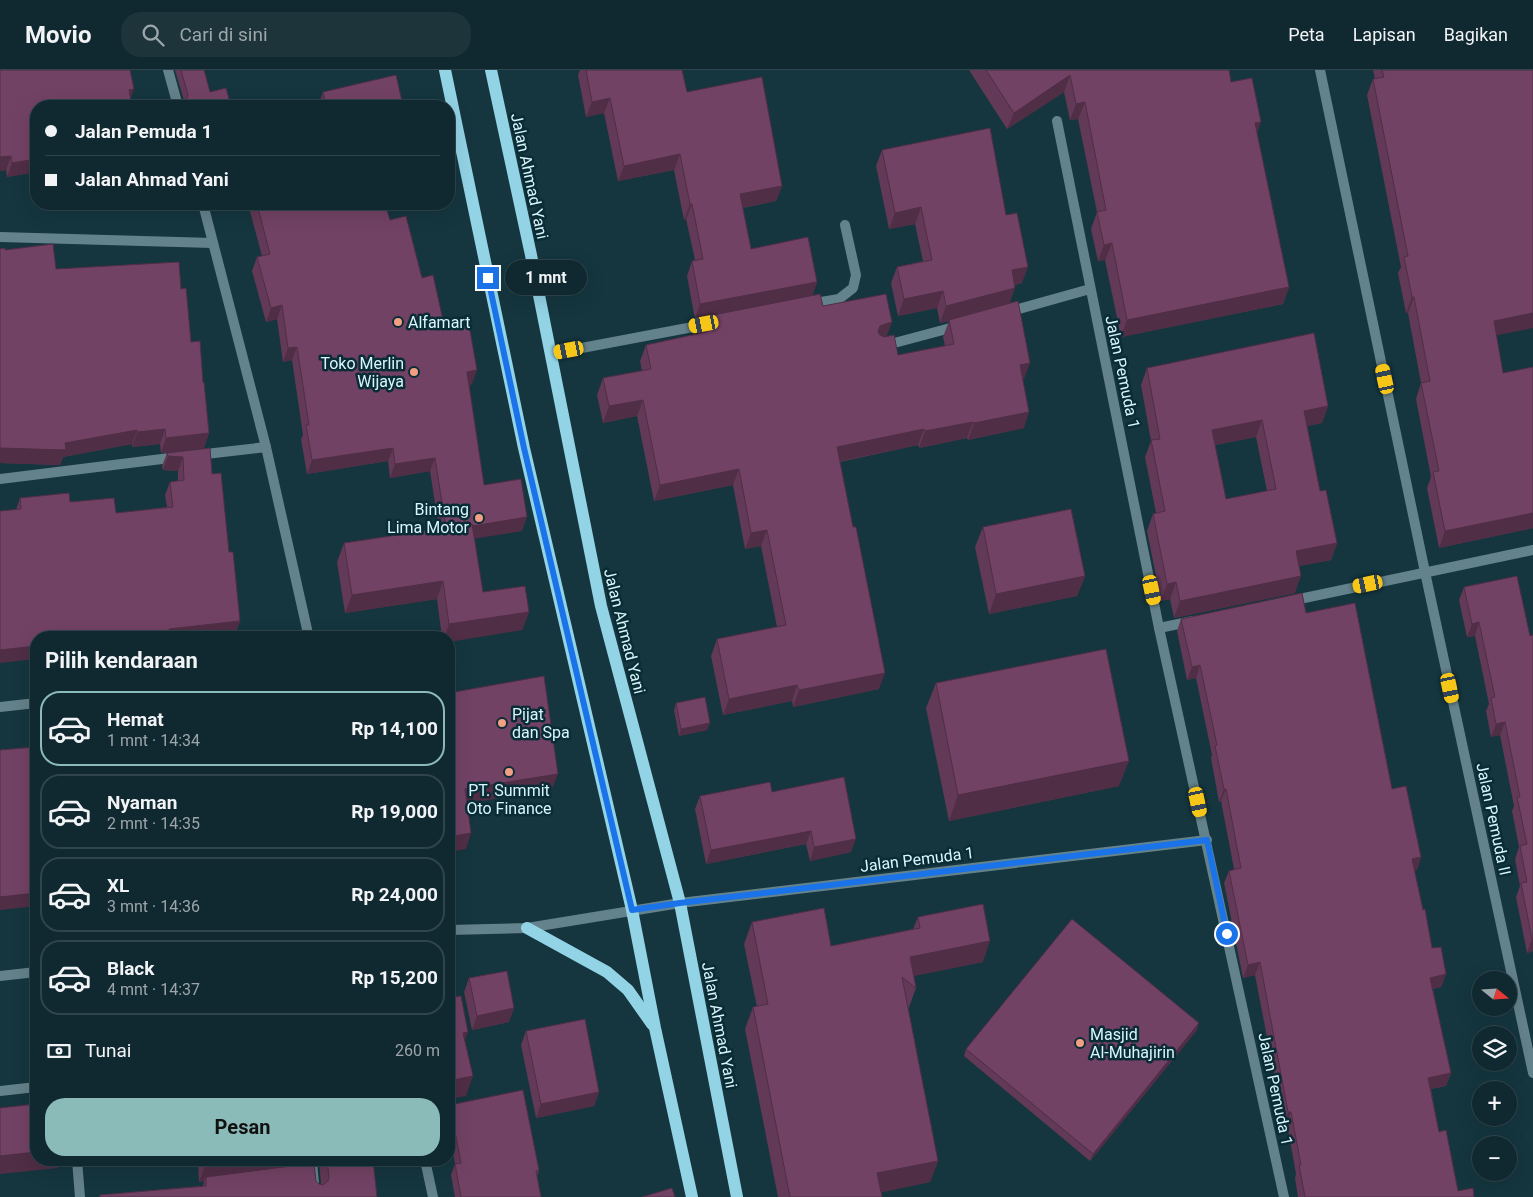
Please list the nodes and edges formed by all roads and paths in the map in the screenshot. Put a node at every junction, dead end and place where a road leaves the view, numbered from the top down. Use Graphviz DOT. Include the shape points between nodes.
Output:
graph roads {
  1 [pos="168,70"];
  2 [pos="444,70"];
  3 [pos="490,70"];
  4 [pos="1320,70"];
  5 [pos="176,100"];
  6 [pos="450,100"];
  7 [pos="1057,121"];
  8 [pos="455,122"];
  9 [pos="205,210"];
  10 [pos="845,225"];
  11 [pos="0,237"];
  12 [pos="213,243"];
  13 [pos="1090,290"];
  14 [pos="800,306"];
  15 [pos="994,316"];
  16 [pos="723,321"];
  17 [pos="966,324"];
  18 [pos="879,347"];
  19 [pos="550,354"];
  20 [pos="266,447"];
  21 [pos="0,479"];
  22 [pos="1533,550"];
  23 [pos="1425,572"];
  24 [pos="1283,602"];
  25 [pos="1207,618"];
  26 [pos="1159,628"];
  27 [pos="307,631"];
  28 [pos="30,704"];
  29 [pos="0,707"];
  30 [pos="1207,840"];
  31 [pos="680,903"];
  32 [pos="632,910"];
  33 [pos="527,928"];
  34 [pos="455,930"];
  35 [pos="30,973"];
  36 [pos="0,976"];
  37 [pos="655,1028"];
  38 [pos="1533,1073"];
  39 [pos="30,1088"];
  40 [pos="0,1091"];
  41 [pos="77,1166"];
  42 [pos="310,1166"];
  43 [pos="426,1166"];
  44 [pos="80,1197"];
  45 [pos="315,1197"];
  46 [pos="433,1197"];
  47 [pos="692,1197"];
  48 [pos="737,1197"];
  49 [pos="1284,1197"];
  1 -- 5 [label="street"];
  2 -- 6 [label="main road"];
  3 -- 19 [label="main road, Jalan Ahmad Yani"];
  4 -- 23 [label="street, Jalan Pemuda II"];
  7 -- 13 [label="street, Jalan Pemuda 1"];
  8 -- 32 [label="main road" via="524,448"];
  9 -- 12 [label="street"];
  10 -- 14 [label="street" via="856,275 853,288 839,299"];
  11 -- 12 [label="street"];
  12 -- 20 [label="street"];
  13 -- 15 [label="street"];
  13 -- 26 [label="street, Jalan Pemuda 1"];
  16 -- 19 [label="street"];
  17 -- 18 [label="street"];
  19 -- 31 [label="main road, Jalan Ahmad Yani" via="601,606"];
  20 -- 21 [label="street"];
  20 -- 27 [label="street"];
  22 -- 23 [label="street"];
  23 -- 24 [label="street"];
  23 -- 38 [label="street, Jalan Pemuda II"];
  25 -- 26 [label="street"];
  26 -- 30 [label="street, Jalan Pemuda 1"];
  28 -- 29 [label="street"];
  30 -- 31 [label="street, Jalan Pemuda 1"];
  30 -- 49 [label="street, Jalan Pemuda 1"];
  31 -- 32 [label="street, Jalan Pemuda 1"];
  31 -- 48 [label="main road, Jalan Ahmad Yani"];
  32 -- 33 [label="street, Jalan Pemuda 1"];
  32 -- 37 [label="main road"];
  33 -- 34 [label="street, Jalan Pemuda 1"];
  33 -- 37 [label="main road" via="607,972 628,990"];
  35 -- 36 [label="street"];
  37 -- 47 [label="main road"];
  39 -- 40 [label="street"];
  41 -- 44 [label="street"];
  42 -- 45 [label="street" via="308,1174"];
  43 -- 46 [label="street"];
}
